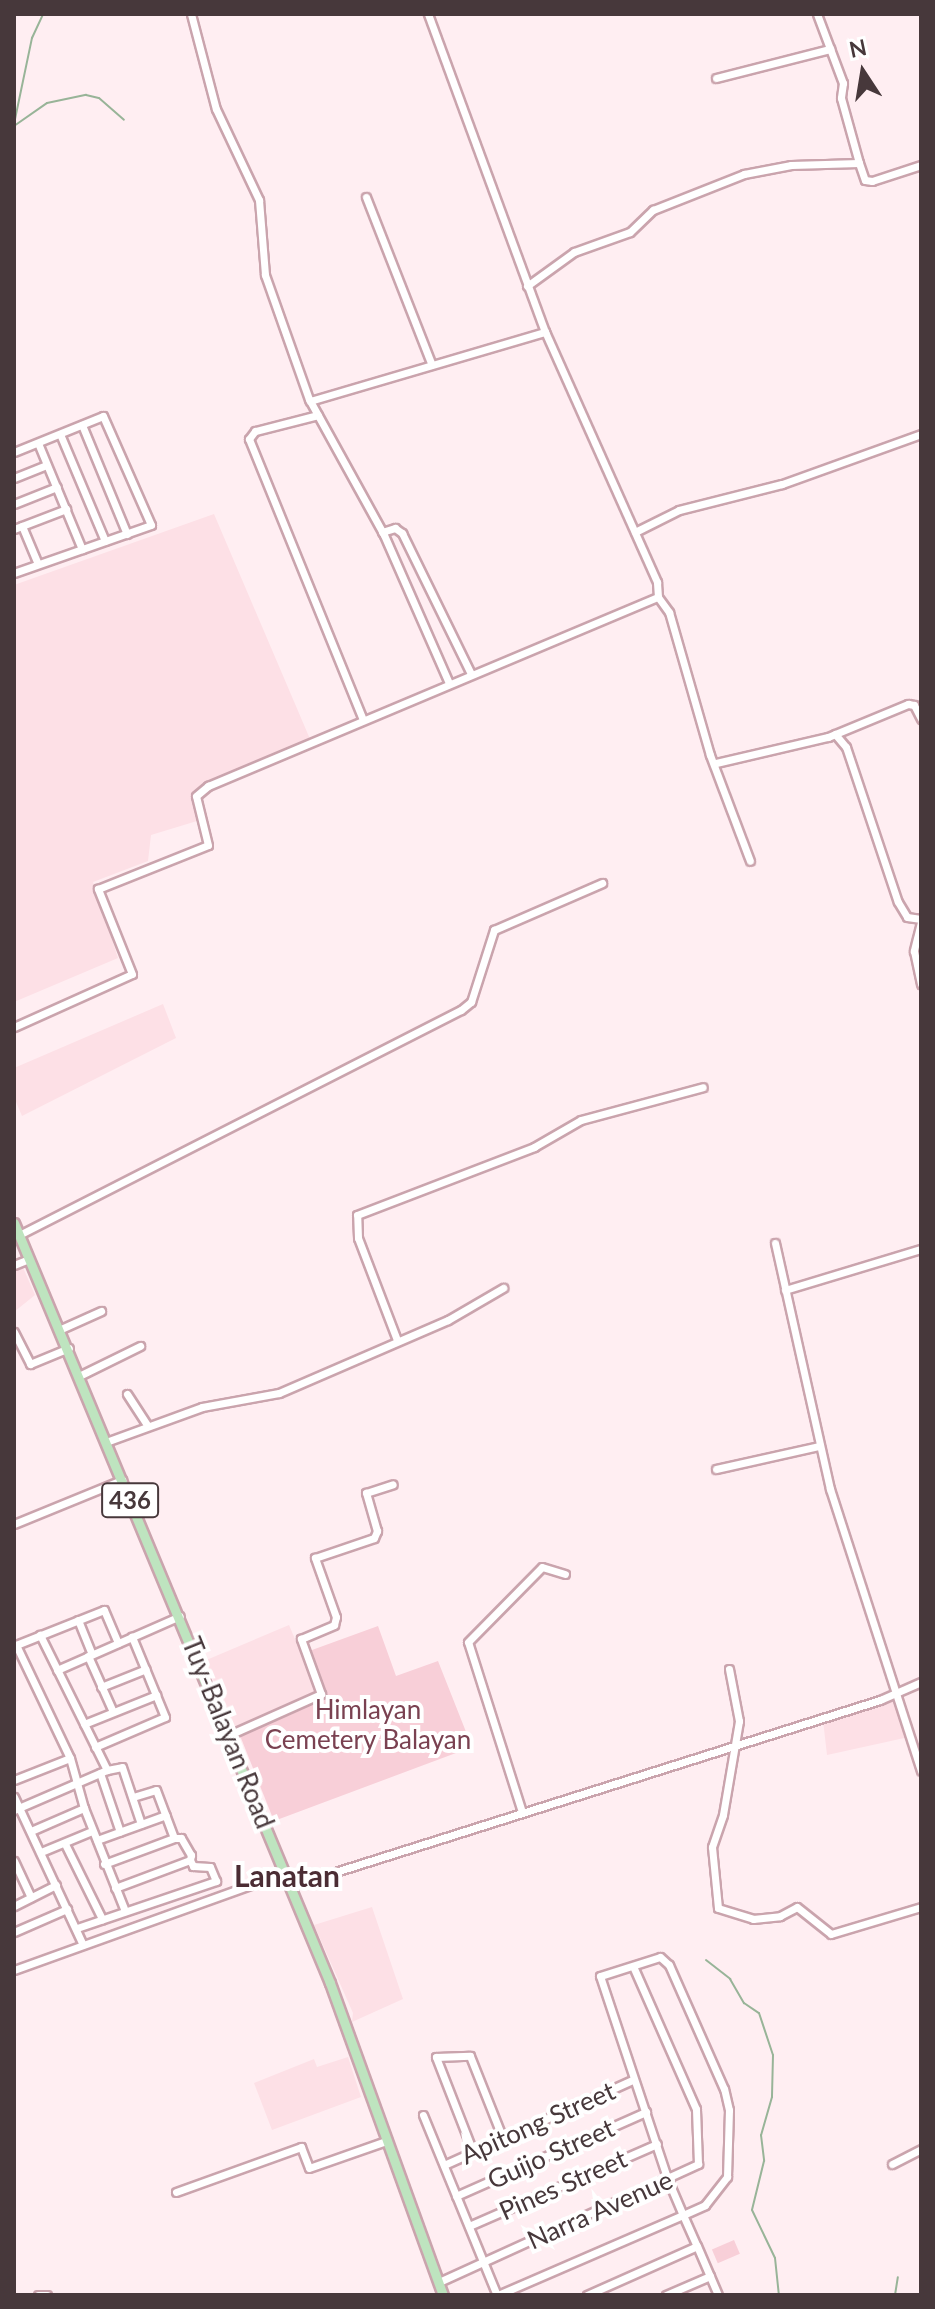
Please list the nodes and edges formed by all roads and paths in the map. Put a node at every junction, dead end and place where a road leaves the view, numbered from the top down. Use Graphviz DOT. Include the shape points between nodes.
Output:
graph roads {
  1 [pos="191,14"];
  2 [pos="428,14"];
  3 [pos="817,14"];
  4 [pos="830,49"];
  5 [pos="716,78"];
  6 [pos="859,163"];
  7 [pos="921,165"];
  8 [pos="366,197"];
  9 [pos="527,286"];
  10 [pos="545,332"];
  11 [pos="432,365"];
  12 [pos="310,401"];
  13 [pos="318,415"];
  14 [pos="82,425"];
  15 [pos="60,434"];
  16 [pos="921,434"];
  17 [pos="38,443"];
  18 [pos="14,452"];
  19 [pos="47,465"];
  20 [pos="137,468"];
  21 [pos="127,472"];
  22 [pos="14,478"];
  23 [pos="57,487"];
  24 [pos="14,504"];
  25 [pos="66,509"];
  26 [pos="18,527"];
  27 [pos="382,532"];
  28 [pos="635,532"];
  29 [pos="127,534"];
  30 [pos="105,541"];
  31 [pos="82,549"];
  32 [pos="38,564"];
  33 [pos="14,572"];
  34 [pos="658,597"];
  35 [pos="471,674"];
  36 [pos="449,683"];
  37 [pos="921,719"];
  38 [pos="363,720"];
  39 [pos="835,734"];
  40 [pos="716,763"];
  41 [pos="750,861"];
  42 [pos="602,883"];
  43 [pos="921,921"];
  44 [pos="921,984"];
  45 [pos="14,1027"];
  46 [pos="703,1087"];
  47 [pos="14,1223"];
  48 [pos="19,1235"];
  49 [pos="775,1243"];
  50 [pos="921,1249"];
  51 [pos="29,1259"];
  52 [pos="14,1265"];
  53 [pos="503,1288"];
  54 [pos="785,1290"];
  55 [pos="101,1311"];
  56 [pos="61,1329"];
  57 [pos="14,1332"];
  58 [pos="397,1340"];
  59 [pos="140,1346"];
  60 [pos="69,1348"];
  61 [pos="81,1375"];
  62 [pos="127,1394"];
  63 [pos="147,1425"];
  64 [pos="106,1442"];
  65 [pos="819,1446"];
  66 [pos="716,1469"];
  67 [pos="122,1480"];
  68 [pos="393,1484"];
  69 [pos="14,1524"];
  70 [pos="565,1574"];
  71 [pos="180,1616"];
  72 [pos="78,1620"];
  73 [pos="40,1635"];
  74 [pos="132,1637"];
  75 [pos="118,1643"];
  76 [pos="90,1655"];
  77 [pos="146,1669"];
  78 [pos="729,1669"];
  79 [pos="57,1670"];
  80 [pos="921,1682"];
  81 [pos="101,1687"];
  82 [pos="897,1693"];
  83 [pos="156,1695"];
  84 [pos="113,1712"];
  85 [pos="84,1724"];
  86 [pos="229,1735"];
  87 [pos="735,1745"];
  88 [pos="95,1747"];
  89 [pos="70,1758"];
  90 [pos="921,1771"];
  91 [pos="103,1772"];
  92 [pos="14,1780"];
  93 [pos="79,1782"];
  94 [pos="14,1797"];
  95 [pos="133,1797"];
  96 [pos="16,1808"];
  97 [pos="84,1808"];
  98 [pos="522,1812"];
  99 [pos="166,1815"];
  100 [pos="141,1824"];
  101 [pos="31,1831"];
  102 [pos="92,1831"];
  103 [pos="120,1832"];
  104 [pos="174,1838"];
  105 [pos="97,1840"];
  106 [pos="65,1844"];
  107 [pos="41,1852"];
  108 [pos="190,1860"];
  109 [pos="14,1861"];
  110 [pos="104,1864"];
  111 [pos="284,1873"];
  112 [pos="56,1885"];
  113 [pos="291,1886"];
  114 [pos="115,1888"];
  115 [pos="31,1897"];
  116 [pos="14,1906"];
  117 [pos="921,1907"];
  118 [pos="67,1909"];
  119 [pos="125,1911"];
  120 [pos="102,1919"];
  121 [pos="77,1928"];
  122 [pos="14,1932"];
  123 [pos="83,1945"];
  124 [pos="633,1966"];
  125 [pos="14,1970"];
  126 [pos="632,2080"];
  127 [pos="646,2112"];
  128 [pos="423,2115"];
  129 [pos="503,2139"];
  130 [pos="386,2141"];
  131 [pos="657,2144"];
  132 [pos="921,2149"];
  133 [pos="473,2152"];
  134 [pos="892,2164"];
  135 [pos="444,2165"];
  136 [pos="668,2180"];
  137 [pos="176,2192"];
  138 [pos="456,2196"];
  139 [pos="683,2215"];
  140 [pos="469,2226"];
  141 [pos="697,2246"];
  142 [pos="484,2262"];
  143 [pos="710,2276"];
  144 [pos="439,2282"];
  145 [pos="38,2295"];
  146 [pos="47,2295"];
  147 [pos="443,2295"];
  148 [pos="497,2295"];
  149 [pos="587,2295"];
  150 [pos="666,2295"];
  151 [pos="718,2295"];
  1 -- 12 [label="street" via="216,109 259,200 265,275"];
  2 -- 9 [label="street"];
  3 -- 4 [label="street"];
  4 -- 5 [label="street"];
  4 -- 6 [label="street" via="843,83 841,98"];
  6 -- 7 [label="street" via="865,180 872,181"];
  6 -- 9 [label="street" via="791,165 744,174 653,210 630,232 574,252"];
  8 -- 11 [label="street"];
  9 -- 10 [label="street"];
  10 -- 11 [label="street"];
  10 -- 28 [label="street"];
  11 -- 12 [label="street"];
  12 -- 13 [label="street"];
  13 -- 27 [label="street"];
  13 -- 38 [label="street" via="255,431 249,439"];
  14 -- 15 [label="street"];
  14 -- 21 [label="street" via="103,416"];
  14 -- 29 [label="street"];
  15 -- 17 [label="street"];
  15 -- 30 [label="street"];
  16 -- 28 [label="street" via="782,484 679,510"];
  17 -- 18 [label="street"];
  17 -- 19 [label="street"];
  19 -- 22 [label="street"];
  19 -- 23 [label="street"];
  20 -- 21 [label="street"];
  21 -- 29 [label="street" via="151,525"];
  23 -- 24 [label="street"];
  23 -- 25 [label="street"];
  25 -- 26 [label="street"];
  25 -- 31 [label="street"];
  26 -- 32 [label="street"];
  27 -- 35 [label="street" via="395,528 402,533"];
  27 -- 36 [label="street"];
  28 -- 34 [label="street" via="657,582"];
  29 -- 30 [label="street"];
  30 -- 31 [label="street"];
  31 -- 32 [label="street"];
  32 -- 33 [label="street"];
  34 -- 35 [label="street"];
  34 -- 40 [label="street" via="669,612"];
  35 -- 36 [label="street"];
  36 -- 38 [label="street"];
  37 -- 39 [label="street" via="908,704"];
  38 -- 45 [label="street" via="208,786 196,796 208,845 98,889 132,974"];
  39 -- 40 [label="street"];
  39 -- 43 [label="street" via="846,747 898,902 907,917"];
  40 -- 41 [label="street"];
  42 -- 48 [label="street" via="494,930 471,1002 461,1010"];
  43 -- 44 [label="street" via="914,951"];
  46 -- 58 [label="street" via="581,1120 534,1147 357,1215 358,1238"];
  47 -- 48 [label="main road, Tuy-Balayan Road / 436"];
  48 -- 51 [label="main road, Tuy-Balayan Road / 436"];
  49 -- 54 [label="street"];
  50 -- 54 [label="street"];
  51 -- 52 [label="street"];
  51 -- 56 [label="main road, Tuy-Balayan Road / 436"];
  53 -- 58 [label="street"];
  54 -- 65 [label="street"];
  55 -- 56 [label="street"];
  56 -- 60 [label="main road, Tuy-Balayan Road / 436"];
  57 -- 60 [label="street" via="30,1364"];
  58 -- 63 [label="street" via="279,1393 202,1407"];
  59 -- 61 [label="street"];
  60 -- 61 [label="main road, Tuy-Balayan Road / 436"];
  61 -- 64 [label="main road, Tuy-Balayan Road / 436"];
  62 -- 63 [label="street"];
  63 -- 64 [label="street"];
  64 -- 67 [label="main road, Tuy-Balayan Road / 436"];
  65 -- 66 [label="street"];
  65 -- 82 [label="street"];
  67 -- 69 [label="street"];
  67 -- 71 [label="main road, Tuy-Balayan Road / 436"];
  68 -- 86 [label="street" via="366,1493 374,1538 315,1558 336,1617 334,1625 301,1639 321,1694"];
  70 -- 98 [label="street" via="542,1567 468,1642"];
  71 -- 74 [label="street"];
  71 -- 86 [label="main road, Tuy-Balayan Road / 436"];
  72 -- 73 [label="street"];
  72 -- 75 [label="street" via="104,1610"];
  72 -- 76 [label="street"];
  73 -- 79 [label="street"];
  73 -- 89 [label="street" via="16,1645"];
  74 -- 75 [label="street"];
  74 -- 77 [label="street"];
  75 -- 76 [label="street"];
  76 -- 79 [label="street"];
  76 -- 81 [label="street"];
  77 -- 81 [label="street"];
  77 -- 83 [label="street"];
  78 -- 87 [label="street" via="739,1721"];
  79 -- 85 [label="street"];
  80 -- 82 [label="street"];
  81 -- 84 [label="street"];
  82 -- 87 [label="street"];
  82 -- 90 [label="street"];
  83 -- 84 [label="street"];
  83 -- 88 [label="street" via="165,1717"];
  84 -- 85 [label="street"];
  85 -- 88 [label="street"];
  86 -- 111 [label="main road, Tuy-Balayan Road / 436"];
  87 -- 98 [label="street"];
  87 -- 117 [label="street" via="712,1847 718,1908 753,1919 780,1916 797,1907 831,1934"];
  88 -- 91 [label="street"];
  89 -- 92 [label="street"];
  89 -- 93 [label="street"];
  91 -- 93 [label="street"];
  91 -- 95 [label="street" via="122,1767"];
  91 -- 103 [label="street"];
  93 -- 96 [label="street"];
  93 -- 97 [label="street"];
  94 -- 96 [label="street"];
  95 -- 99 [label="street" via="156,1790"];
  95 -- 100 [label="street"];
  96 -- 101 [label="street"];
  97 -- 101 [label="street"];
  97 -- 102 [label="street"];
  98 -- 113 [label="street"];
  99 -- 100 [label="street"];
  99 -- 104 [label="street"];
  100 -- 103 [label="street"];
  101 -- 107 [label="street"];
  102 -- 105 [label="street"];
  102 -- 106 [label="street"];
  103 -- 105 [label="street"];
  104 -- 108 [label="street" via="181,1838"];
  104 -- 110 [label="street"];
  105 -- 110 [label="street"];
  106 -- 107 [label="street"];
  106 -- 120 [label="street"];
  107 -- 112 [label="street"];
  108 -- 114 [label="street"];
  108 -- 119 [label="street" via="193,1866 210,1867 216,1881"];
  109 -- 115 [label="street"];
  110 -- 114 [label="street"];
  111 -- 113 [label="main road, Tuy-Balayan Road / 436"];
  111 -- 123 [label="street"];
  112 -- 115 [label="street"];
  112 -- 118 [label="street"];
  113 -- 130 [label="main road, Tuy-Balayan Road / 436"];
  114 -- 119 [label="street"];
  115 -- 116 [label="street"];
  118 -- 121 [label="street"];
  118 -- 122 [label="street"];
  119 -- 120 [label="street"];
  120 -- 121 [label="street"];
  121 -- 123 [label="street"];
  123 -- 125 [label="street"];
  124 -- 126 [label="street" via="600,1976"];
  124 -- 136 [label="street, Narra Avenue" via="696,2109 698,2164"];
  124 -- 139 [label="street" via="660,1957 669,1965 713,2060 729,2110 727,2177 705,2205"];
  126 -- 127 [label="street"];
  126 -- 129 [label="street, Apitong Street"];
  127 -- 131 [label="street"];
  127 -- 138 [label="street, Guijo Street"];
  128 -- 135 [label="street"];
  129 -- 133 [label="street, Apitong Street"];
  129 -- 133 [label="street" via="470,2056 436,2057"];
  130 -- 137 [label="street" via="309,2168 301,2147"];
  130 -- 144 [label="main road, Tuy-Balayan Road / 436"];
  131 -- 136 [label="street"];
  131 -- 140 [label="street, Pines Street"];
  132 -- 134 [label="street"];
  133 -- 135 [label="street, Apitong Street"];
  135 -- 138 [label="street"];
  136 -- 139 [label="street"];
  136 -- 142 [label="street, Narra Avenue"];
  138 -- 140 [label="street"];
  139 -- 141 [label="street"];
  139 -- 148 [label="street"];
  140 -- 142 [label="street"];
  141 -- 143 [label="street"];
  141 -- 149 [label="street"];
  142 -- 144 [label="street, Narra Avenue"];
  142 -- 148 [label="street"];
  143 -- 150 [label="street"];
  143 -- 151 [label="street"];
  144 -- 147 [label="main road, Tuy-Balayan Road / 436"];
  145 -- 146 [label="street"];
}
